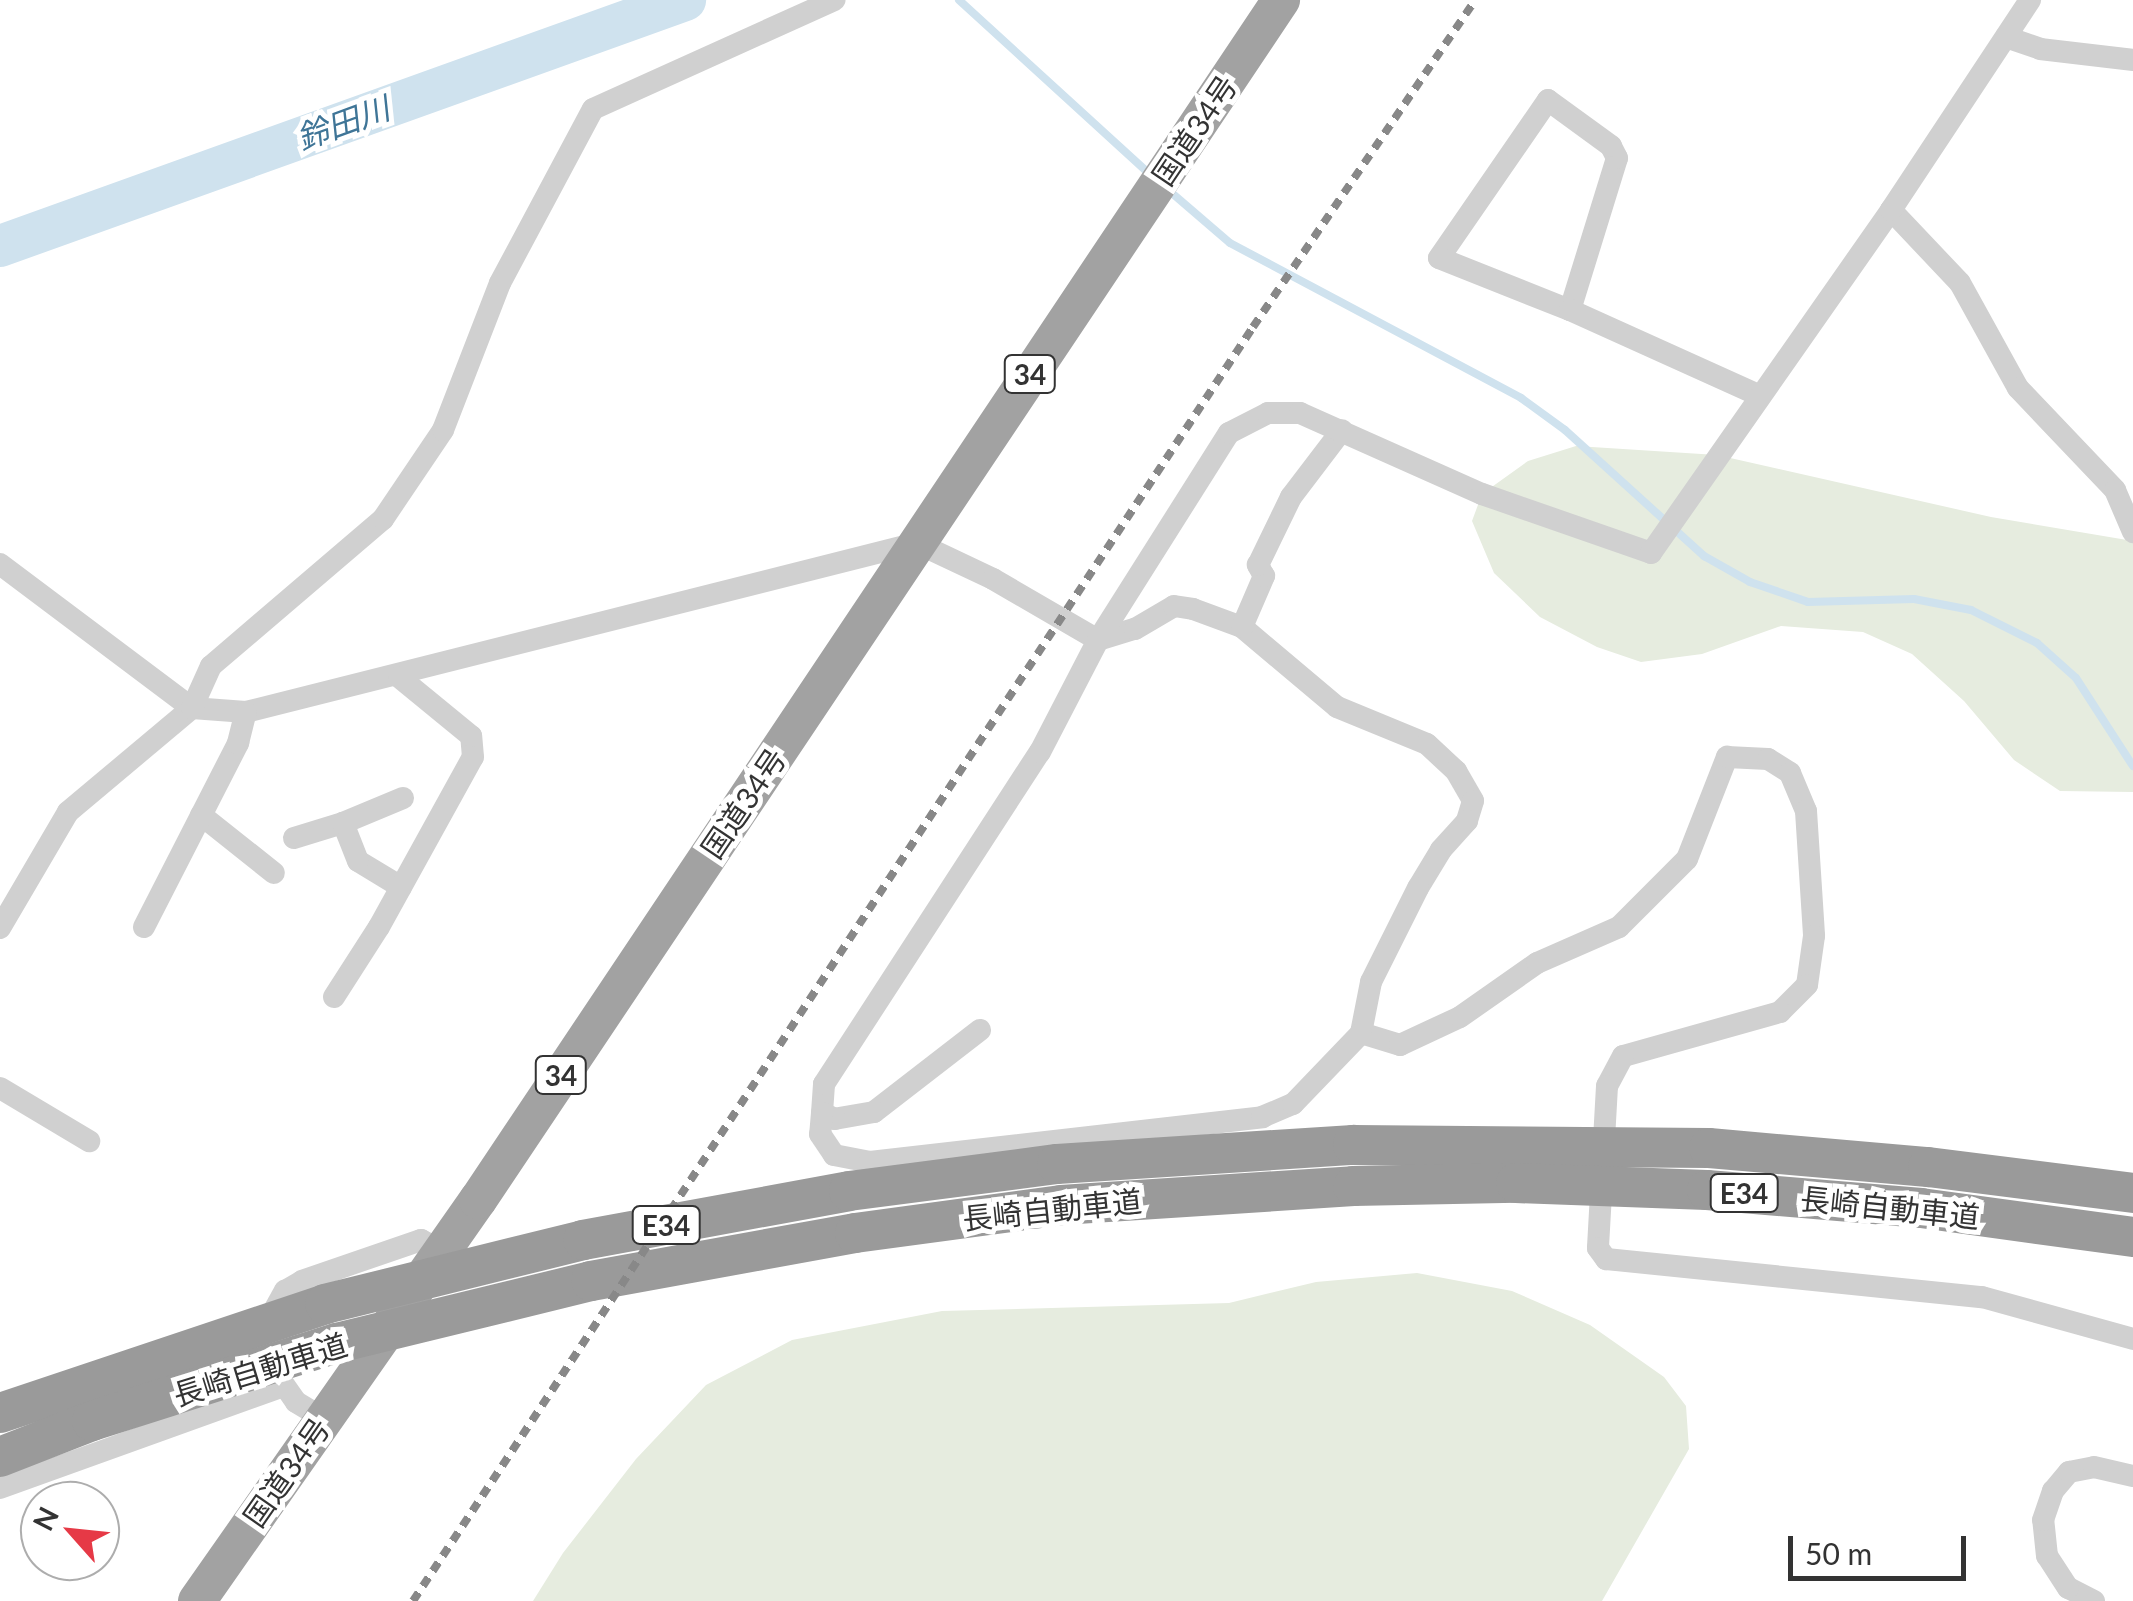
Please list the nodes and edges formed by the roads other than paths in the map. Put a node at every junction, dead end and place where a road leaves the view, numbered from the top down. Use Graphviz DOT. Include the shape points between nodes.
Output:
graph roads {
  1 [pos="834,0"];
  2 [pos="1281,0"];
  3 [pos="2030,0"];
  4 [pos="2006,37"];
  5 [pos="2133,60"];
  6 [pos="1891,210"];
  7 [pos="1570,310"];
  8 [pos="1758,395"];
  9 [pos="1342,430"];
  10 [pos="2133,532"];
  11 [pos="917,543"];
  12 [pos="0,564"];
  13 [pos="1242,627"];
  14 [pos="1098,640"];
  15 [pos="399,676"];
  16 [pos="192,708"];
  17 [pos="246,712"];
  18 [pos="403,798"];
  19 [pos="201,815"];
  20 [pos="343,823"];
  21 [pos="294,838"];
  22 [pos="274,873"];
  23 [pos="401,887"];
  24 [pos="1,926"];
  25 [pos="144,928"];
  26 [pos="334,997"];
  27 [pos="980,1030"];
  28 [pos="1361,1033"];
  29 [pos="0,1088"];
  30 [pos="822,1112"];
  31 [pos="88,1141"];
  32 [pos="2133,1193"];
  33 [pos="2133,1237"];
  34 [pos="442,1251"];
  35 [pos="2133,1339"];
  36 [pos="283,1386"];
  37 [pos="0,1413"];
  38 [pos="323,1418"];
  39 [pos="0,1457"];
  40 [pos="2133,1476"];
  41 [pos="0,1488"];
  42 [pos="197,1601"];
  43 [pos="2094,1601"];
  1 -- 16 [label="street" via="594,109 500,283 443,430 383,519 210,666"];
  2 -- 11 [label="highway, 国道34号 / 34"];
  3 -- 4 [label="street"];
  4 -- 5 [label="street" via="2040,49"];
  4 -- 6 [label="street"];
  6 -- 8 [label="street"];
  6 -- 10 [label="street" via="1960,282 2018,388 2115,490"];
  7 -- 7 [label="street" via="1439,258 1548,100 1611,146 1617,158"];
  7 -- 8 [label="street"];
  8 -- 9 [label="street" via="1651,553 1482,494"];
  9 -- 13 [label="street" via="1291,496 1258,565 1264,576"];
  9 -- 14 [label="street" via="1300,413 1268,412 1229,432"];
  11 -- 14 [label="street"];
  11 -- 15 [label="street"];
  11 -- 34 [label="highway, 国道34号 / 34"];
  12 -- 16 [label="street"];
  13 -- 14 [label="street" via="1174,606 1136,629"];
  13 -- 28 [label="street" via="1337,707 1427,744 1456,771 1474,801 1371,982"];
  14 -- 30 [label="street" via="1040,752 824,1084"];
  15 -- 17 [label="street"];
  15 -- 23 [label="street" via="471,736 473,757"];
  16 -- 17 [label="street"];
  16 -- 24 [label="street" via="68,812"];
  17 -- 19 [label="street"];
  18 -- 20 [label="street"];
  19 -- 22 [label="street"];
  19 -- 25 [label="street"];
  20 -- 21 [label="street"];
  20 -- 23 [label="street" via="358,861"];
  23 -- 26 [label="street"];
  27 -- 30 [label="street" via="874,1112 835,1119"];
  28 -- 30 [label="street" via="1293,1104 1262,1117 870,1162 834,1155 820,1134"];
  28 -- 35 [label="street" via="1400,1046 1460,1017 1537,963 1619,928 1688,859 1726,757 1768,759 1790,773 1806,811 1814,936 1808,985 1780,1012 1624,1056 1606,1086 1598,1248 1606,1259 1982,1297"];
  29 -- 31 [label="street"];
  32 -- 37 [label="highway, 長崎自動車道 / E34" via="1709,1148 1354,1145 1057,1164 849,1191 583,1240 324,1304"];
  33 -- 39 [label="highway, 長崎自動車道 / E34" via="1920,1208 1516,1183 1061,1205 855,1233 591,1281 337,1343"];
  34 -- 36 [label="street" via="421,1240 285,1292 262,1340"];
  34 -- 38 [label="highway, 国道34号 / 34"];
  36 -- 38 [label="street"];
  36 -- 41 [label="street"];
  38 -- 42 [label="highway, 国道34号 / 34"];
  40 -- 43 [label="street" via="2094,1467 2069,1472 2052,1491 2043,1520 2047,1556 2068,1588"];
}
